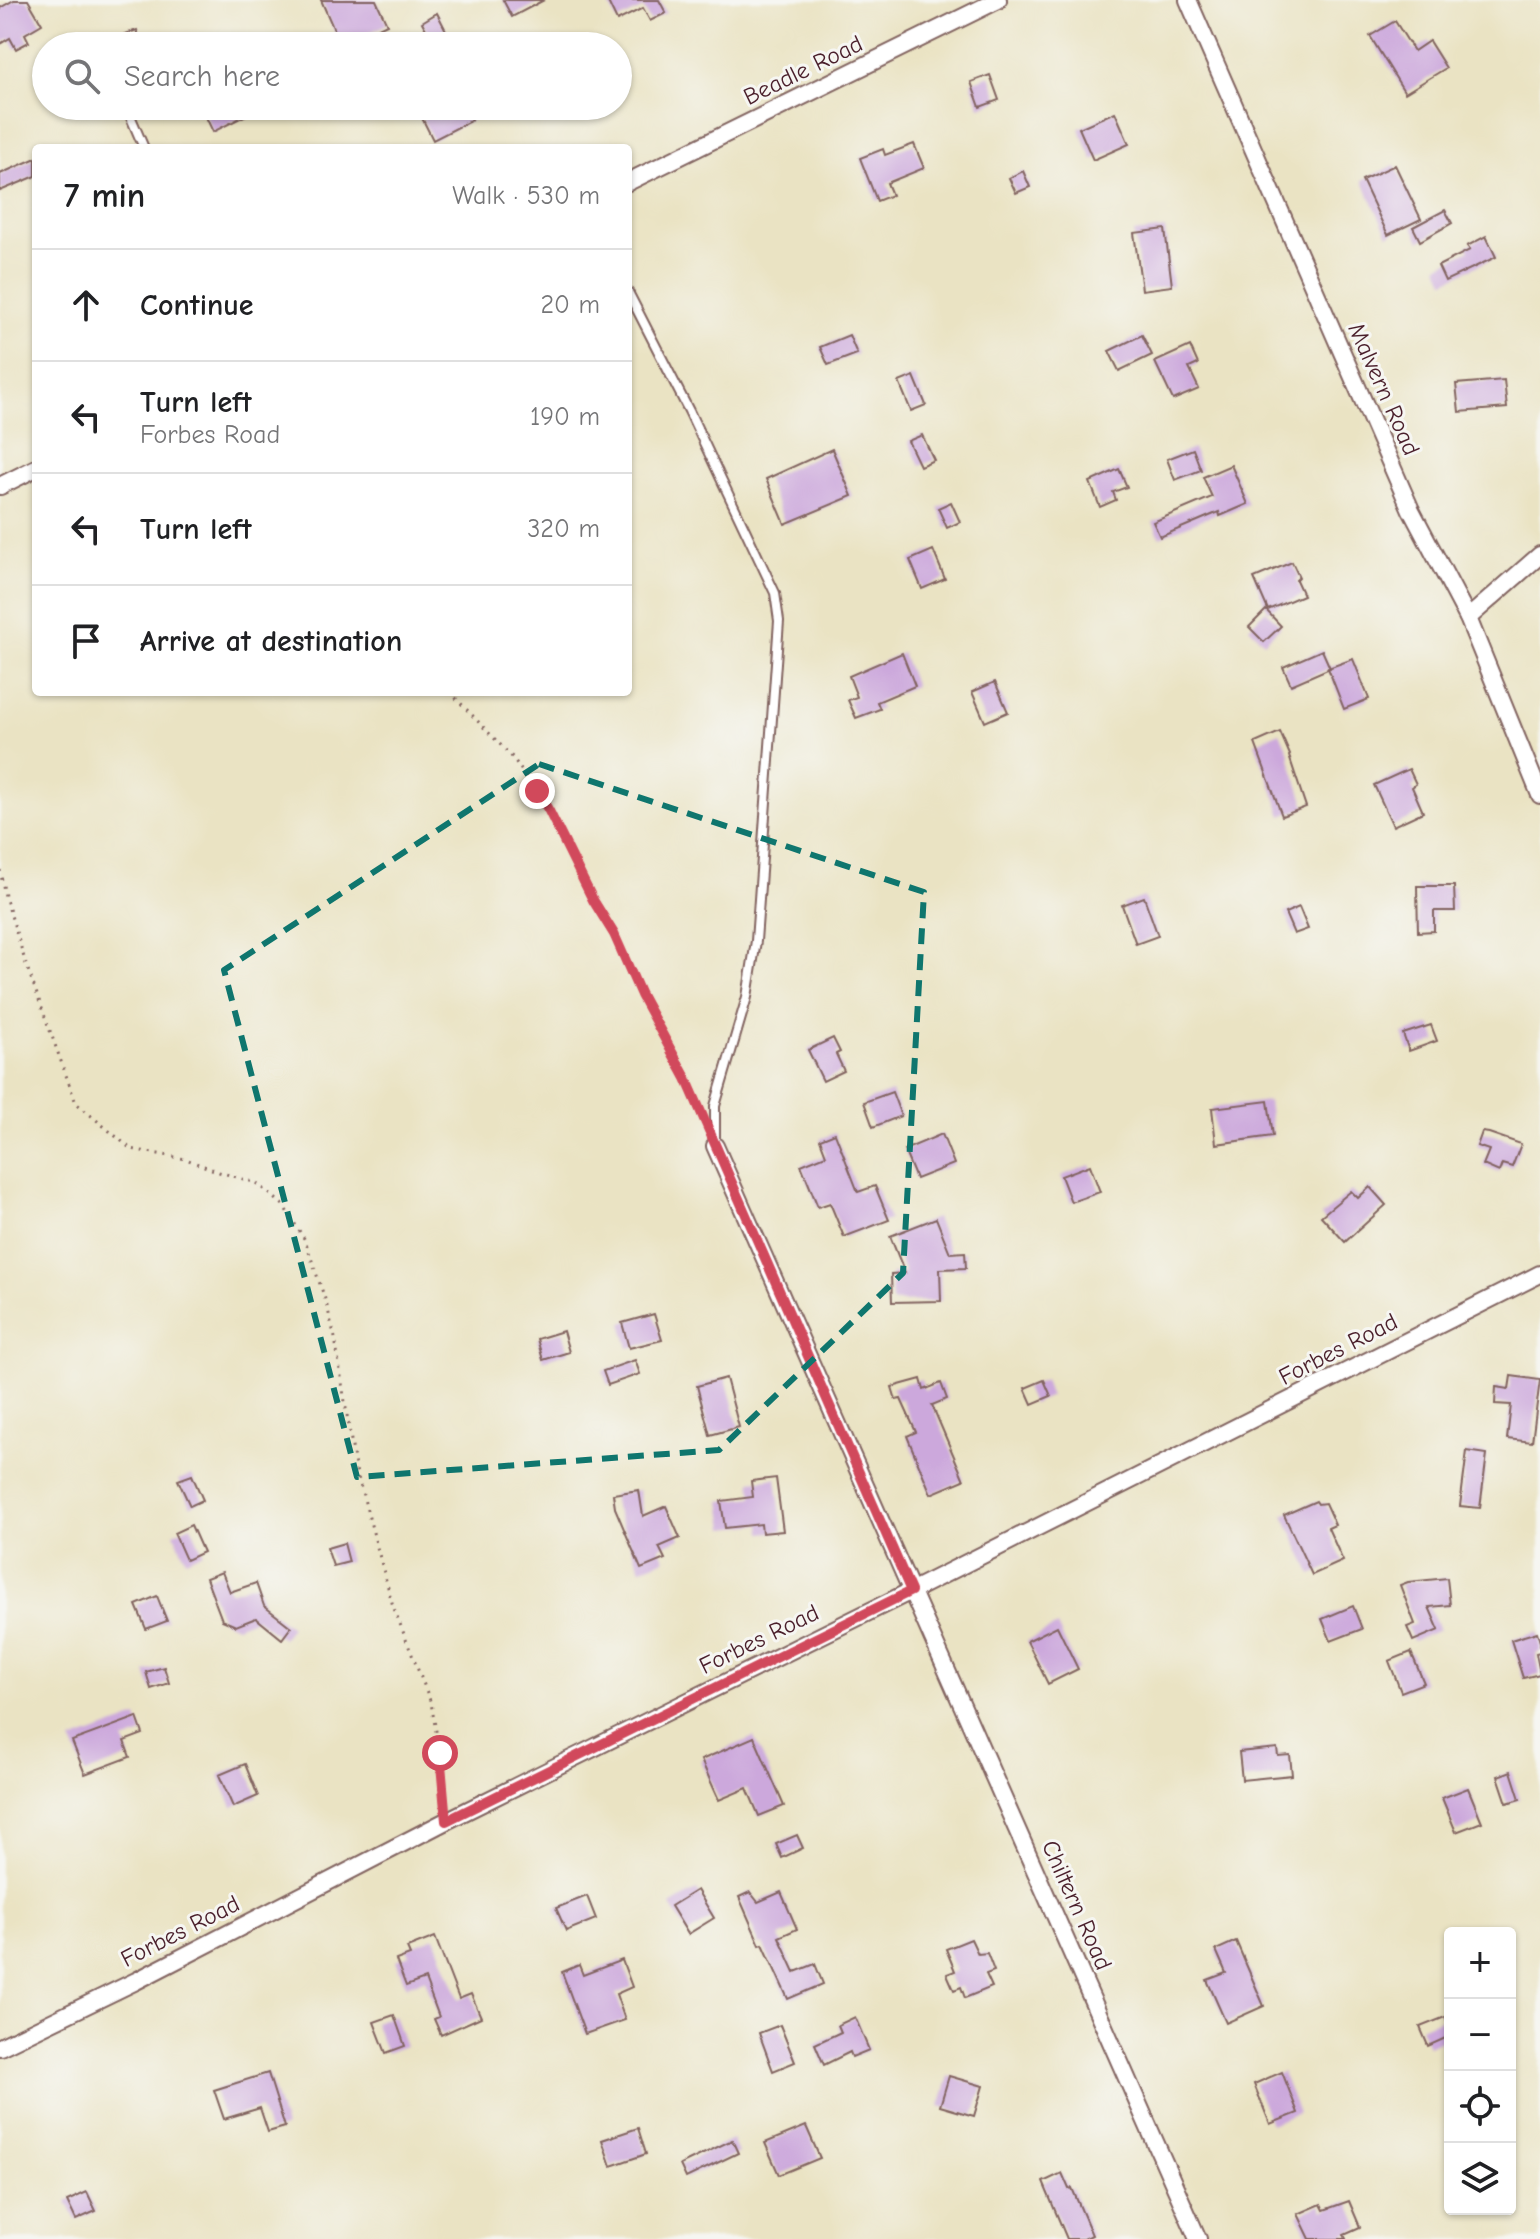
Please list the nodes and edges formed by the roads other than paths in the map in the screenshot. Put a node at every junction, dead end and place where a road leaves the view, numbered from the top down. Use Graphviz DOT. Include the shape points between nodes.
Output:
graph roads {
  1 [pos="998,0"];
  2 [pos="1188,0"];
  3 [pos="132,120"];
  4 [pos="142,144"];
  5 [pos="632,180"];
  6 [pos="632,300"];
  7 [pos="32,470"];
  8 [pos="0,486"];
  9 [pos="1540,555"];
  10 [pos="1468,618"];
  11 [pos="1540,795"];
  12 [pos="715,1146"];
  13 [pos="1540,1274"];
  14 [pos="911,1591"];
  15 [pos="0,2047"];
  16 [pos="1198,2239"];
  1 -- 5 [label="street, Beadle Road"];
  2 -- 10 [label="street, Malvern Road" via="1411,510"];
  3 -- 4 [label="lane"];
  6 -- 12 [label="lane" via="775,593 779,621 756,941 747,997 715,1106"];
  7 -- 8 [label="street"];
  9 -- 10 [label="street"];
  10 -- 11 [label="street, Malvern Road"];
  12 -- 14 [label="street, Chiltern Road"];
  13 -- 14 [label="street, Forbes Road"];
  14 -- 15 [label="street, Forbes Road"];
  14 -- 16 [label="street, Chiltern Road"];
}
